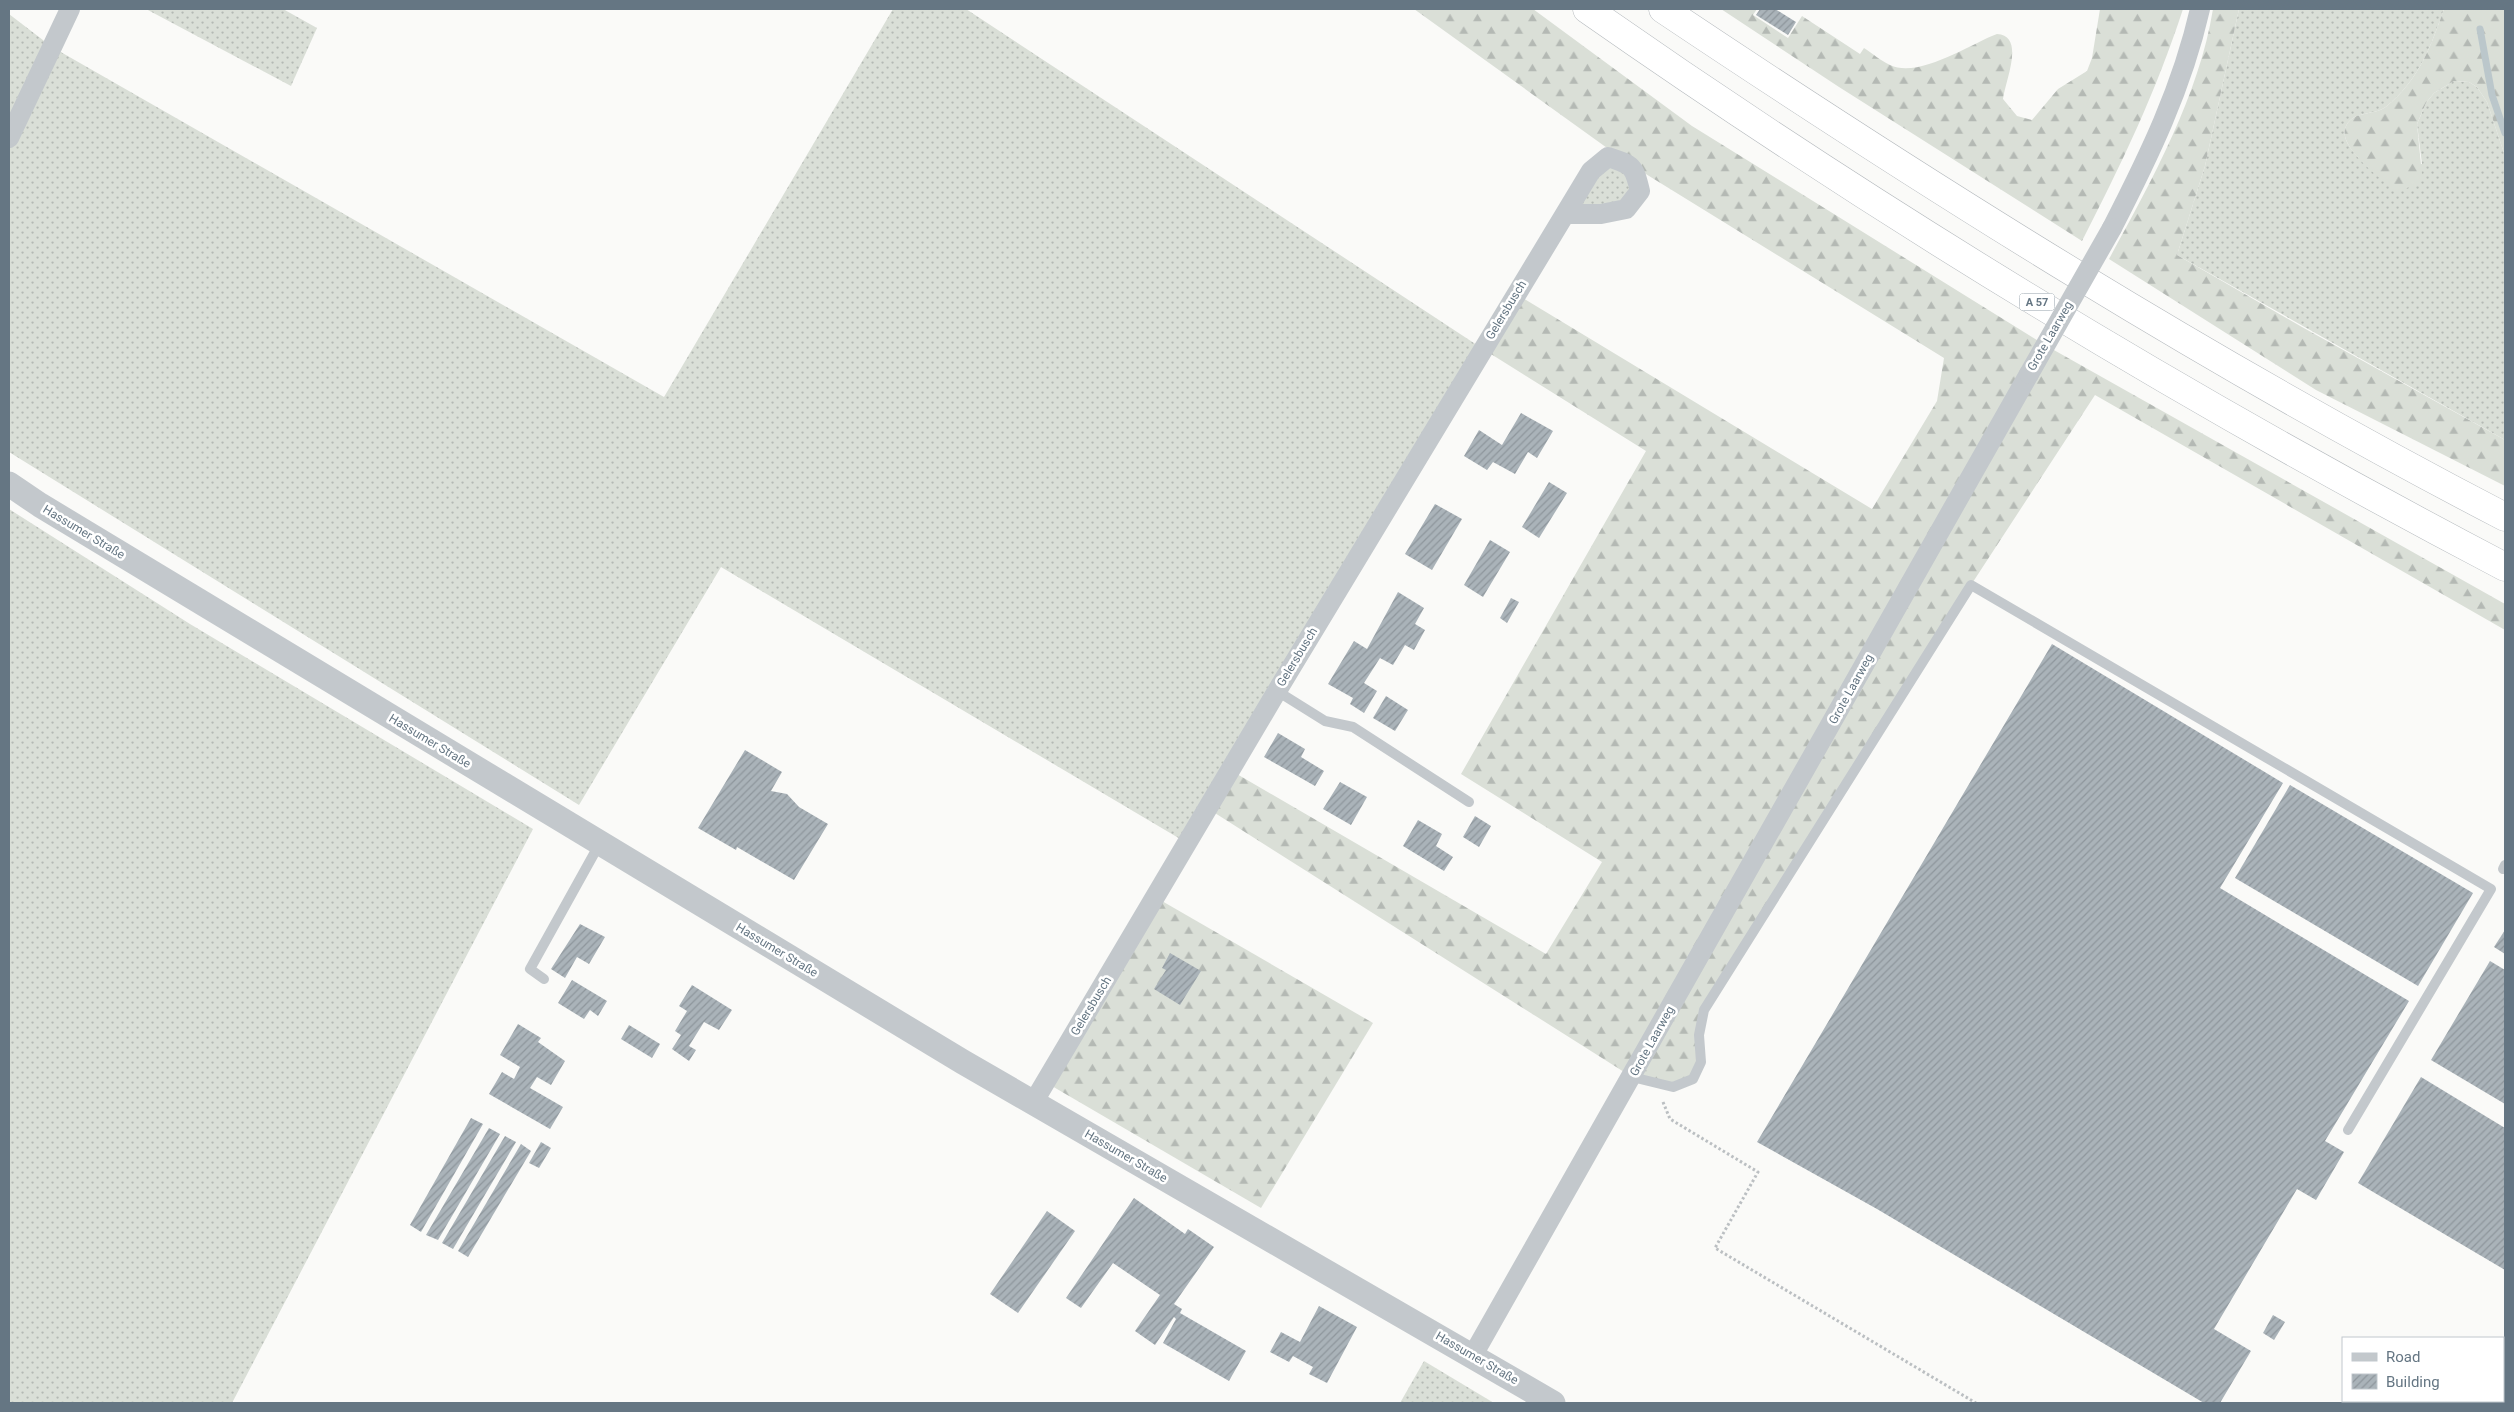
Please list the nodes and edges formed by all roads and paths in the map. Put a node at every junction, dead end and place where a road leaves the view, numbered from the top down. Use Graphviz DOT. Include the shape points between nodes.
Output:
graph roads {
  1 [pos="70,9"];
  2 [pos="1587,9"];
  3 [pos="1663,9"];
  4 [pos="2200,9"];
  5 [pos="9,138"];
  6 [pos="1565,214"];
  7 [pos="9,484"];
  8 [pos="2505,517"];
  9 [pos="2505,567"];
  10 [pos="1277,691"];
  11 [pos="1469,802"];
  12 [pos="600,843"];
  13 [pos="544,979"];
  14 [pos="1632,1077"];
  15 [pos="1656,1083"];
  16 [pos="1033,1103"];
  17 [pos="2348,1130"];
  18 [pos="1474,1356"];
  19 [pos="1553,1403"];
  20 [pos="1976,1403"];
  1 -- 5 [label="street"];
  2 -- 9 [label="highway, A 57" via="1737,112 1988,273 2299,456"];
  3 -- 8 [label="highway" via="1814,110 2069,270 2335,425"];
  4 -- 14 [label="street, Grote Laarweg, bridge" via="2172,105 2112,228"];
  6 -- 10 [label="street, Gelersbusch"];
  7 -- 12 [label="street, Hassumer Straße"];
  10 -- 11 [label="lane" via="1325,722 1353,727"];
  10 -- 16 [label="street, Gelersbusch"];
  12 -- 13 [label="lane" via="530,969"];
  12 -- 16 [label="street, Hassumer Straße"];
  14 -- 15 [label="lane"];
  14 -- 18 [label="street, Grote Laarweg"];
  15 -- 17 [label="lane" via="1673,1087 1693,1079 1701,1062 1699,1035 1704,1010 1971,584 2491,889"];
  15 -- 20 [label="path" via="1670,1119 1758,1172 1715,1248"];
  16 -- 18 [label="street, Hassumer Straße"];
  18 -- 19 [label="street, Hassumer Straße"];
}
